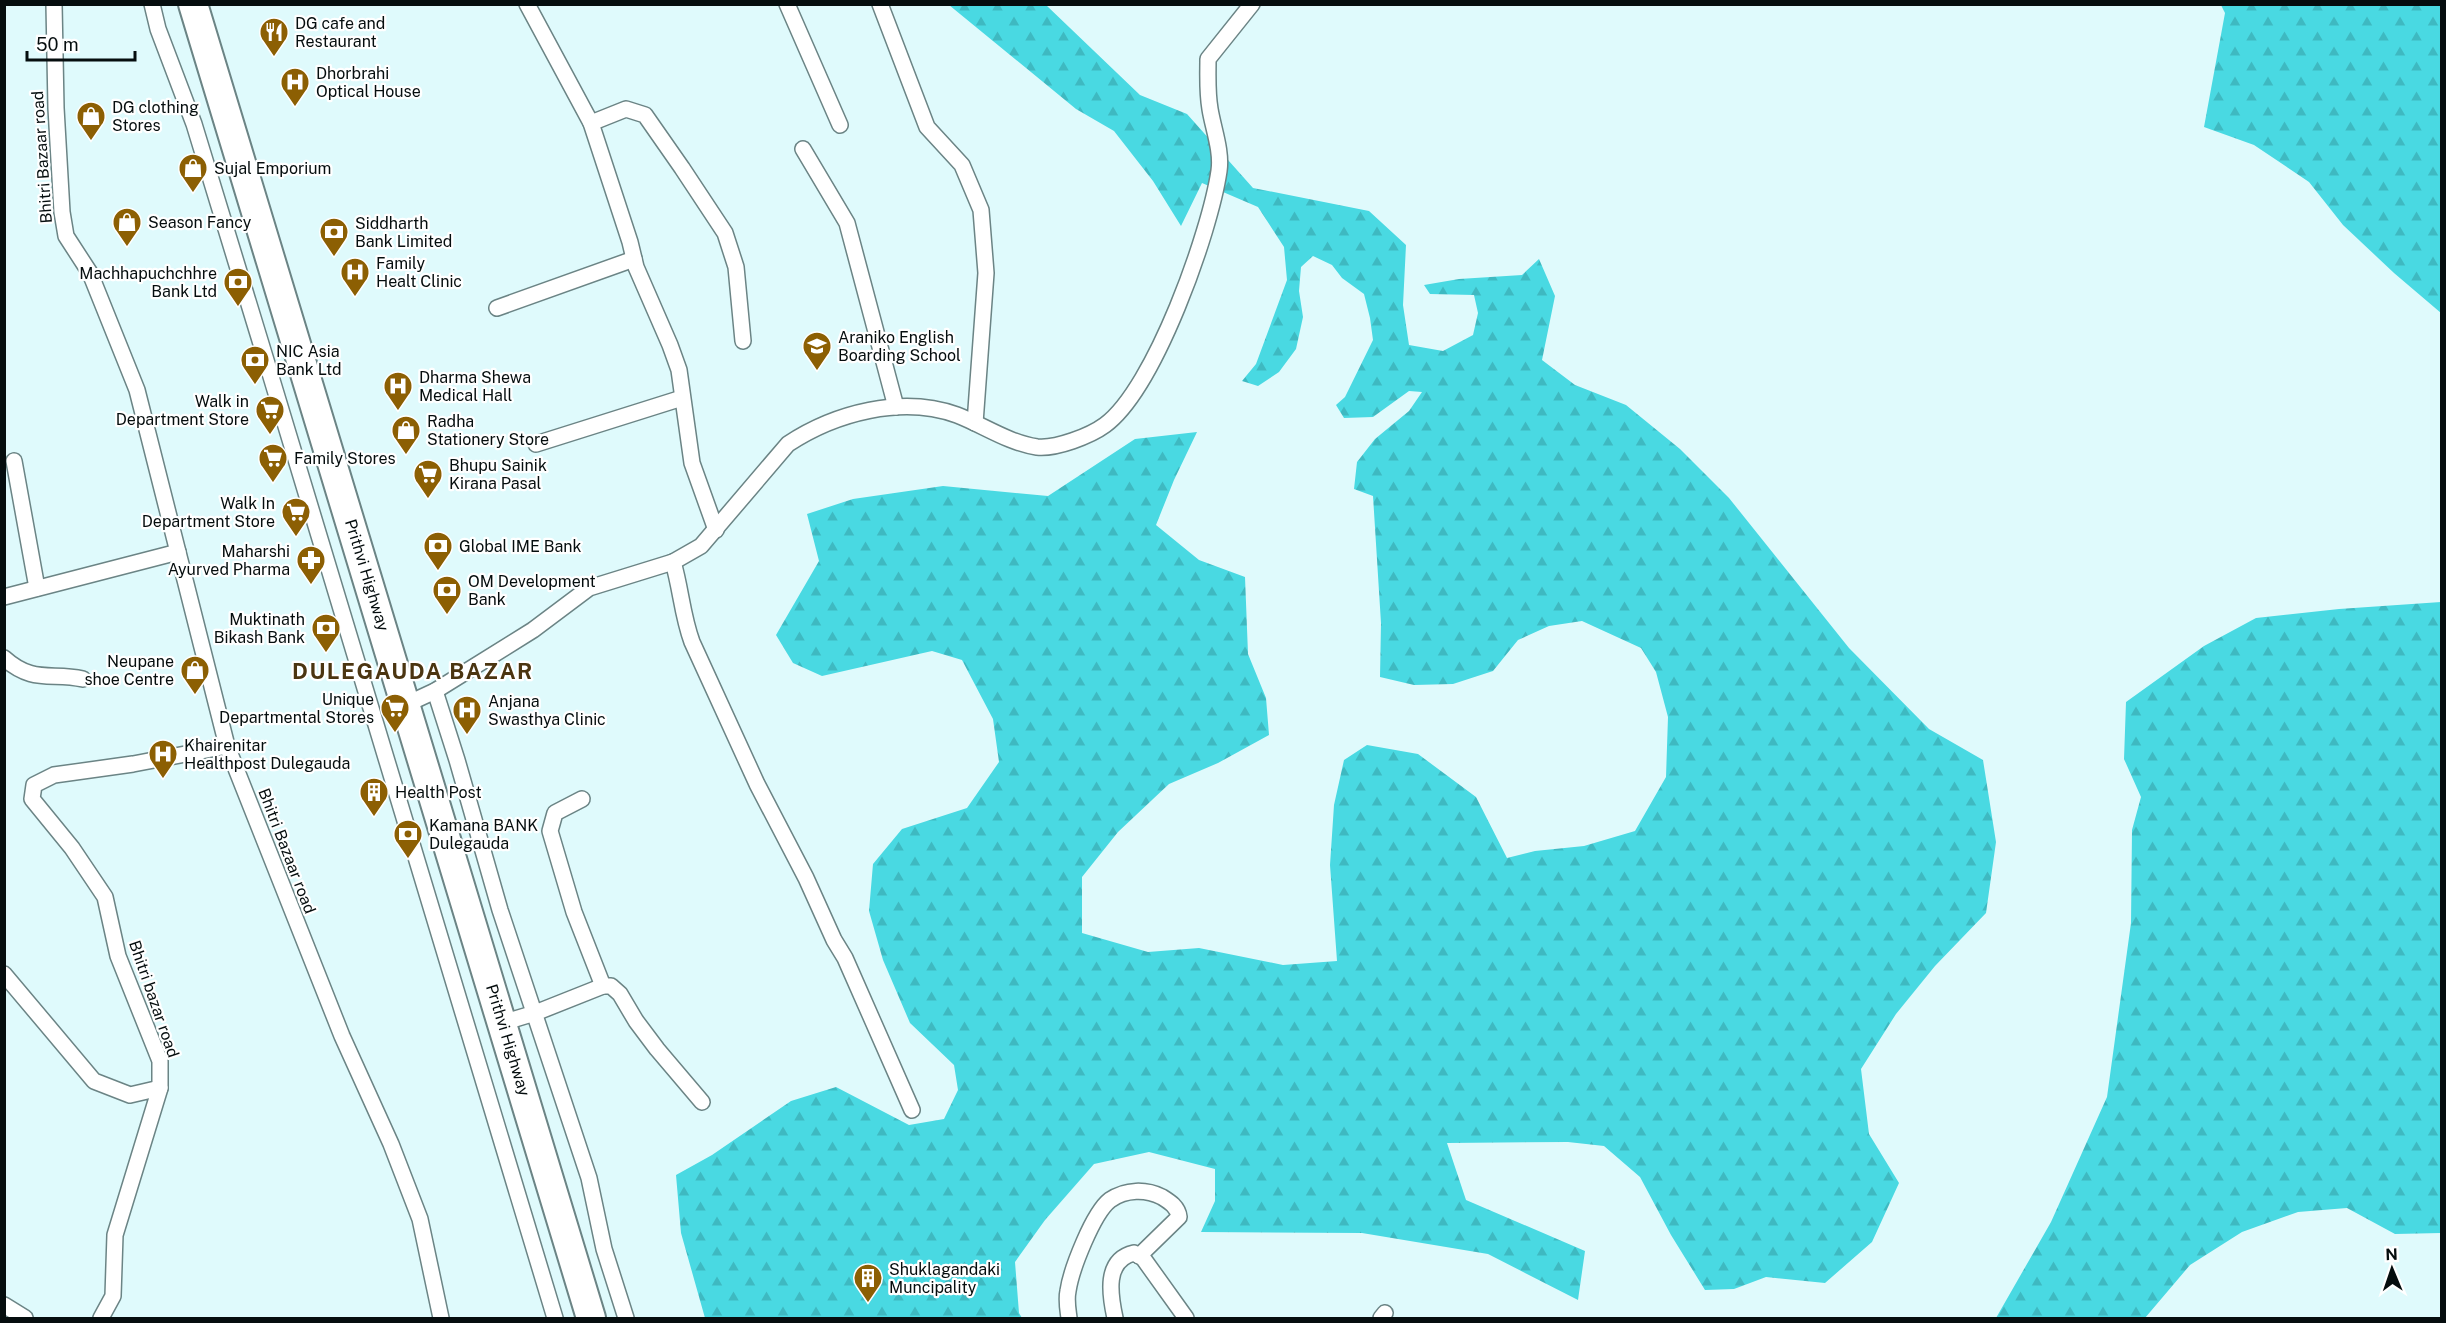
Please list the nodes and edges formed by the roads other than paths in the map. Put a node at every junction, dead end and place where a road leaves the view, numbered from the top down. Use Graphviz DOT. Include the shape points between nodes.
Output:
graph roads {
  1 [pos="54,4"];
  2 [pos="152,4"];
  3 [pos="193,4"];
  4 [pos="527,4"];
  5 [pos="787,4"];
  6 [pos="880,4"];
  7 [pos="1252,4"];
  8 [pos="591,123"];
  9 [pos="840,125"];
  10 [pos="803,149"];
  11 [pos="634,259"];
  12 [pos="497,308"];
  13 [pos="743,341"];
  14 [pos="682,398"];
  15 [pos="896,407"];
  16 [pos="975,423"];
  17 [pos="537,444"];
  18 [pos="14,461"];
  19 [pos="716,530"];
  20 [pos="178,552"];
  21 [pos="673,562"];
  22 [pos="37,588"];
  23 [pos="4,597"];
  24 [pos="4,658"];
  25 [pos="83,679"];
  26 [pos="435,691"];
  27 [pos="407,704"];
  28 [pos="227,746"];
  29 [pos="582,799"];
  30 [pos="4,974"];
  31 [pos="603,986"];
  32 [pos="535,1013"];
  33 [pos="502,1023"];
  34 [pos="160,1088"];
  35 [pos="702,1102"];
  36 [pos="912,1110"];
  37 [pos="1139,1256"];
  38 [pos="4,1305"];
  39 [pos="25,1318"];
  40 [pos="101,1318"];
  41 [pos="441,1318"];
  42 [pos="555,1318"];
  43 [pos="591,1318"];
  44 [pos="626,1318"];
  45 [pos="1069,1318"];
  46 [pos="1115,1318"];
  47 [pos="1186,1318"];
  1 -- 20 [label="street, Bhitri Bazaar road" via="56,108 66,236 90,273 137,390"];
  2 -- 42 [label="street" via="194,124"];
  3 -- 27 [label="highway, Prithvi Highway"];
  4 -- 8 [label="street"];
  5 -- 9 [label="street"];
  6 -- 16 [label="street" via="927,127 962,165 981,210 986,273"];
  7 -- 16 [label="street" via="1208,59 1209,105 1218,150 1217,180 1203,242 1153,361 1135,389 1105,425 1058,445 1038,447"];
  8 -- 11 [label="street"];
  8 -- 13 [label="street" via="626,110 645,115 657,132 725,233 736,267"];
  10 -- 15 [label="street" via="847,223"];
  11 -- 12 [label="street"];
  11 -- 14 [label="street" via="679,370"];
  14 -- 17 [label="street"];
  14 -- 19 [label="street" via="692,462"];
  15 -- 16 [label="street" via="955,414"];
  15 -- 19 [label="street" via="858,412 788,444"];
  18 -- 22 [label="street"];
  19 -- 21 [label="street" via="701,546"];
  20 -- 22 [label="street"];
  20 -- 28 [label="street, Bhitri Bazaar road"];
  21 -- 26 [label="street" via="589,588 533,630"];
  21 -- 36 [label="street" via="692,642 757,784 852,973"];
  22 -- 23 [label="street"];
  24 -- 25 [label="street" via="16,668 46,678"];
  26 -- 27 [label="street"];
  26 -- 32 [label="street"];
  27 -- 33 [label="highway, Prithvi Highway"];
  28 -- 34 [label="street, Bhitri bazar road" via="54,775 34,785 32,798 105,897 118,956 160,1061"];
  28 -- 41 [label="street, Bhitri Bazaar road" via="337,1026 420,1219"];
  29 -- 31 [label="street" via="555,813 550,831 574,912"];
  30 -- 34 [label="street" via="94,1081 130,1095"];
  31 -- 32 [label="street"];
  31 -- 35 [label="street" via="611,986 620,994 643,1030"];
  32 -- 33 [label="street"];
  32 -- 44 [label="street" via="589,1178 604,1249"];
  33 -- 43 [label="highway, Prithvi Highway"];
  34 -- 40 [label="street" via="115,1235 113,1296"];
  37 -- 45 [label="street" via="1179,1217 1172,1204 1147,1190 1129,1192 1109,1201 1089,1231 1067,1293"];
  37 -- 46 [label="street" via="1126,1255 1115,1265 1110,1284"];
  37 -- 47 [label="street"];
  38 -- 39 [label="street"];
}
